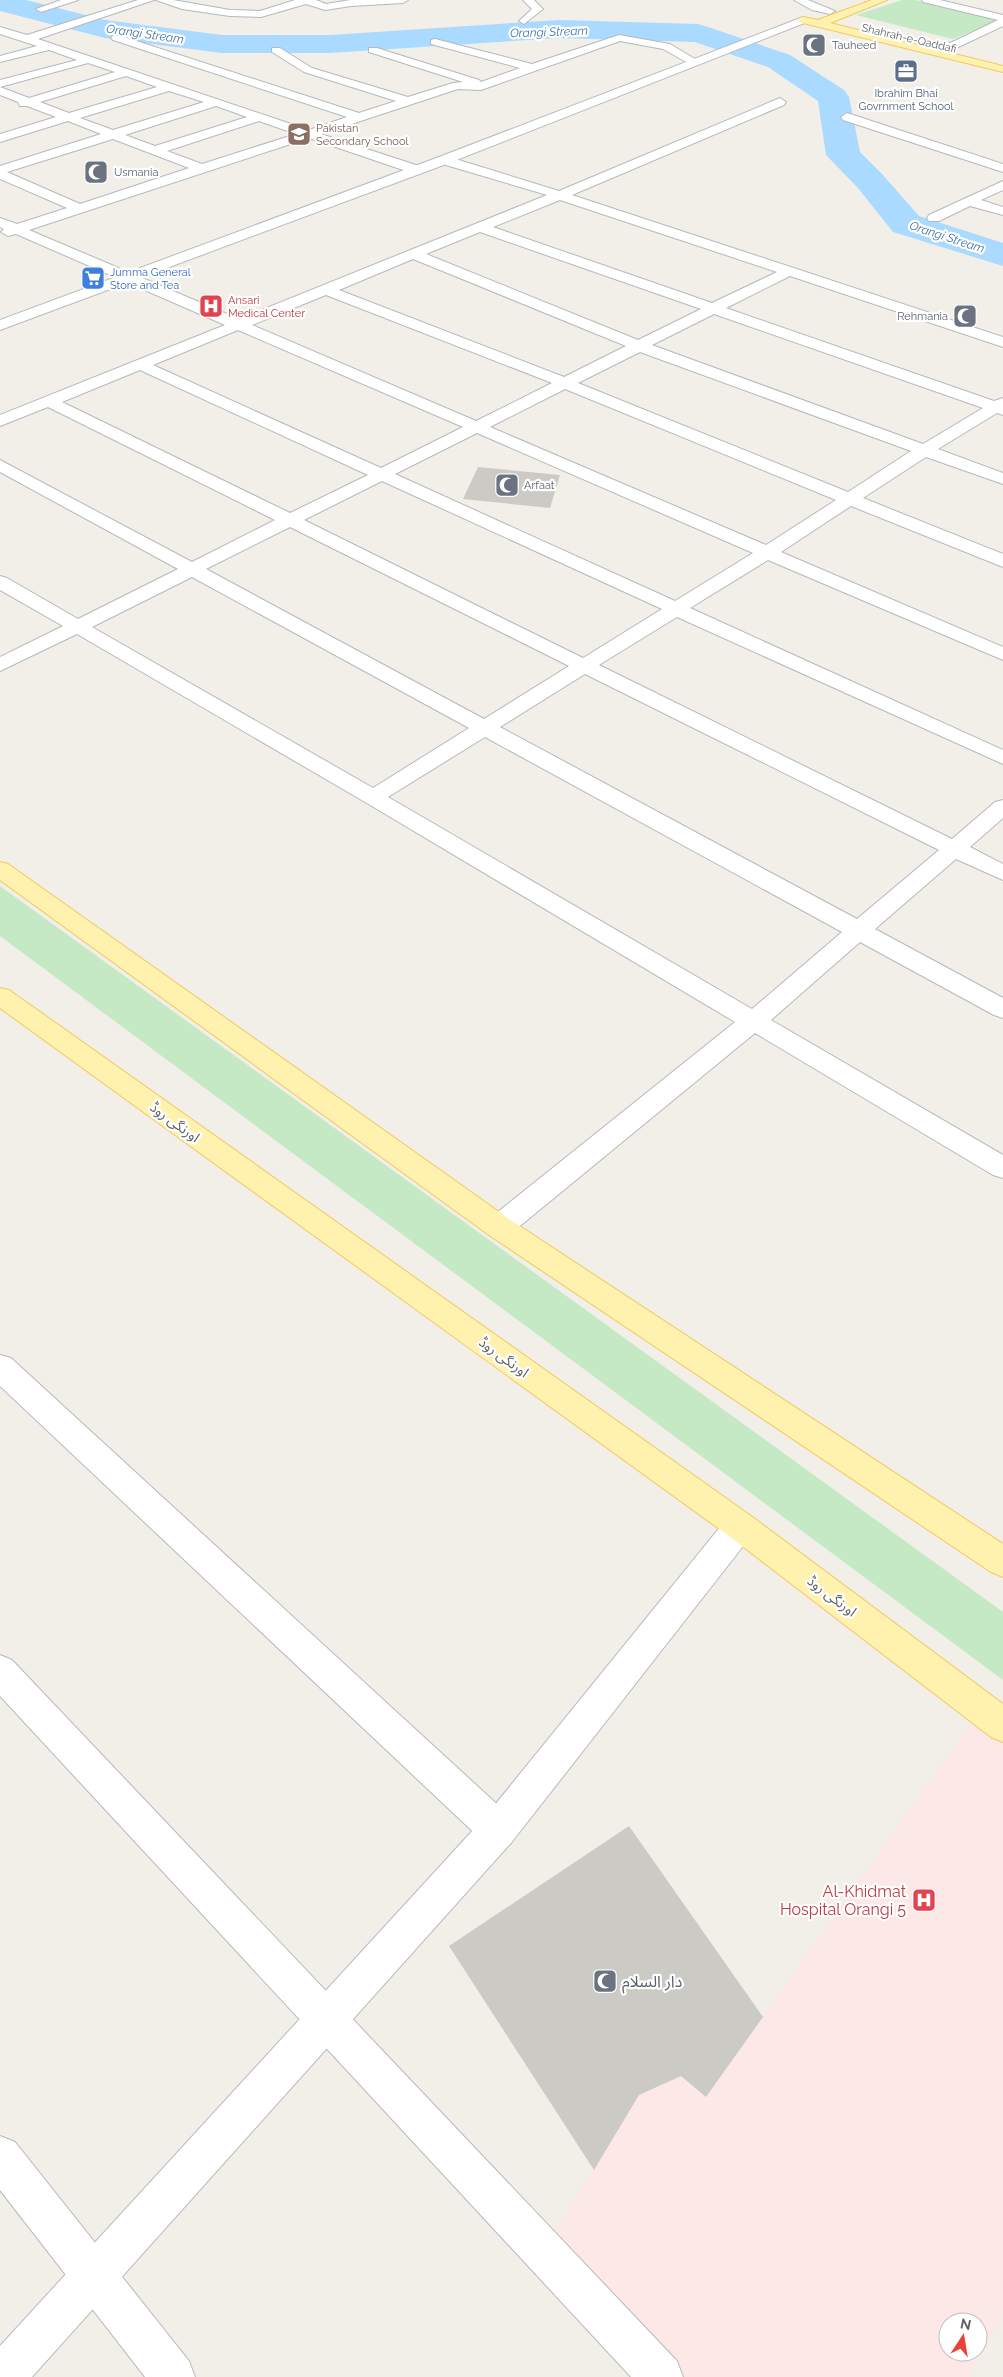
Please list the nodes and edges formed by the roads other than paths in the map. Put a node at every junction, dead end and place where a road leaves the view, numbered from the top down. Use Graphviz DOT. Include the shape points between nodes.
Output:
graph roads {
  1 [pos="73,0"];
  2 [pos="149,0"];
  3 [pos="161,0"];
  4 [pos="403,0"];
  5 [pos="528,0"];
  6 [pos="799,0"];
  7 [pos="858,0"];
  8 [pos="882,0"];
  9 [pos="926,0"];
  10 [pos="982,0"];
  11 [pos="961,8"];
  12 [pos="41,9"];
  13 [pos="830,15"];
  14 [pos="803,20"];
  15 [pos="818,20"];
  16 [pos="524,21"];
  17 [pos="1002,22"];
  18 [pos="984,32"];
  19 [pos="4,34"];
  20 [pos="1003,36"];
  21 [pos="117,38"];
  22 [pos="26,39"];
  23 [pos="435,42"];
  24 [pos="47,47"];
  25 [pos="948,48"];
  26 [pos="276,50"];
  27 [pos="373,50"];
  28 [pos="0,59"];
  29 [pos="88,60"];
  30 [pos="1003,61"];
  31 [pos="691,63"];
  32 [pos="532,68"];
  33 [pos="1003,69"];
  34 [pos="126,73"];
  35 [pos="0,84"];
  36 [pos="484,85"];
  37 [pos="168,87"];
  38 [pos="0,91"];
  39 [pos="409,101"];
  40 [pos="29,102"];
  41 [pos="214,102"];
  42 [pos="780,102"];
  43 [pos="10,108"];
  44 [pos="68,117"];
  45 [pos="359,117"];
  46 [pos="259,118"];
  47 [pos="847,118"];
  48 [pos="112,134"];
  49 [pos="308,134"];
  50 [pos="0,138"];
  51 [pos="154,151"];
  52 [pos="444,160"];
  53 [pos="1003,168"];
  54 [pos="202,169"];
  55 [pos="0,170"];
  56 [pos="417,170"];
  57 [pos="0,174"];
  58 [pos="1003,185"];
  59 [pos="560,194"];
  60 [pos="969,201"];
  61 [pos="81,208"];
  62 [pos="1003,211"];
  63 [pos="934,218"];
  64 [pos="0,222"];
  65 [pos="479,227"];
  66 [pos="17,229"];
  67 [pos="0,236"];
  68 [pos="413,254"];
  69 [pos="789,271"];
  70 [pos="127,277"];
  71 [pos="324,289"];
  72 [pos="713,309"];
  73 [pos="236,324"];
  74 [pos="0,325"];
  75 [pos="1003,342"];
  76 [pos="639,346"];
  77 [pos="139,364"];
  78 [pos="565,383"];
  79 [pos="48,401"];
  80 [pos="1000,407"];
  81 [pos="0,421"];
  82 [pos="476,428"];
  83 [pos="925,450"];
  84 [pos="0,465"];
  85 [pos="382,474"];
  86 [pos="1003,479"];
  87 [pos="849,499"];
  88 [pos="289,521"];
  89 [pos="766,554"];
  90 [pos="1003,561"];
  91 [pos="192,569"];
  92 [pos="0,582"];
  93 [pos="676,609"];
  94 [pos="75,627"];
  95 [pos="1003,654"];
  96 [pos="0,665"];
  97 [pos="583,667"];
  98 [pos="484,728"];
  99 [pos="1003,758"];
  100 [pos="373,797"];
  101 [pos="1003,807"];
  102 [pos="953,850"];
  103 [pos="0,870"];
  104 [pos="1003,873"];
  105 [pos="857,932"];
  106 [pos="0,996"];
  107 [pos="1003,1009"];
  108 [pos="753,1021"];
  109 [pos="1003,1168"];
  110 [pos="500,1227"];
  111 [pos="0,1367"];
  112 [pos="740,1526"];
  113 [pos="1003,1562"];
  114 [pos="0,1670"];
  115 [pos="1003,1725"];
  116 [pos="498,1830"];
  117 [pos="327,2020"];
  118 [pos="0,2157"];
  119 [pos="94,2276"];
  120 [pos="2,2377"];
  121 [pos="173,2377"];
  122 [pos="662,2377"];
  1 -- 12 [label="street"];
  2 -- 22 [label="street"];
  3 -- 4 [label="street" via="230,13 261,14 306,0 325,7"];
  5 -- 16 [label="street" via="538,9"];
  6 -- 13 [label="street"];
  7 -- 13 [label="main road"];
  8 -- 13 [label="main road"];
  9 -- 11 [label="street"];
  10 -- 11 [label="street"];
  11 -- 17 [label="street"];
  13 -- 15 [label="main road, Shahrah-e-Qaddafi"];
  13 -- 25 [label="main road, Shahrah-e-Qaddafi"];
  14 -- 15 [label="main road, Shahrah-e-Qaddafi"];
  14 -- 31 [label="street"];
  15 -- 33 [label="main road, Shahrah-e-Qaddafi"];
  17 -- 18 [label="street"];
  18 -- 20 [label="street"];
  18 -- 25 [label="street"];
  19 -- 22 [label="street"];
  21 -- 45 [label="street"];
  22 -- 24 [label="street"];
  23 -- 32 [label="street"];
  24 -- 28 [label="street"];
  24 -- 29 [label="street"];
  25 -- 30 [label="main road, Shahrah-e-Qaddafi"];
  26 -- 39 [label="street" via="308,70"];
  27 -- 36 [label="street"];
  29 -- 34 [label="street"];
  29 -- 35 [label="street"];
  31 -- 32 [label="street" via="666,46 619,38"];
  31 -- 52 [label="street"];
  32 -- 36 [label="street"];
  34 -- 37 [label="street"];
  34 -- 40 [label="street"];
  36 -- 39 [label="street" via="457,85"];
  37 -- 41 [label="street"];
  37 -- 44 [label="street"];
  38 -- 40 [label="street"];
  39 -- 45 [label="street"];
  40 -- 43 [label="street"];
  40 -- 44 [label="street"];
  41 -- 46 [label="street"];
  41 -- 48 [label="street"];
  42 -- 59 [label="street"];
  44 -- 48 [label="street"];
  44 -- 50 [label="street"];
  45 -- 49 [label="street"];
  46 -- 49 [label="street"];
  46 -- 51 [label="street"];
  47 -- 53 [label="street"];
  48 -- 51 [label="street"];
  48 -- 55 [label="street"];
  49 -- 54 [label="street"];
  49 -- 56 [label="street"];
  51 -- 54 [label="street"];
  52 -- 56 [label="street"];
  52 -- 59 [label="street"];
  54 -- 61 [label="street"];
  56 -- 70 [label="street"];
  57 -- 61 [label="street"];
  58 -- 60 [label="street"];
  59 -- 65 [label="street"];
  59 -- 69 [label="street"];
  60 -- 62 [label="street"];
  60 -- 63 [label="street"];
  61 -- 66 [label="street"];
  64 -- 66 [label="street"];
  65 -- 68 [label="street"];
  65 -- 72 [label="street"];
  66 -- 67 [label="street"];
  66 -- 70 [label="street"];
  68 -- 71 [label="street"];
  68 -- 76 [label="street"];
  69 -- 72 [label="street"];
  69 -- 75 [label="street"];
  70 -- 73 [label="street"];
  70 -- 74 [label="street"];
  71 -- 73 [label="street"];
  71 -- 78 [label="street"];
  72 -- 76 [label="street"];
  72 -- 80 [label="street"];
  73 -- 77 [label="street"];
  73 -- 82 [label="street"];
  76 -- 78 [label="street"];
  76 -- 83 [label="street"];
  77 -- 79 [label="street"];
  77 -- 85 [label="street"];
  78 -- 82 [label="street"];
  78 -- 87 [label="street"];
  79 -- 81 [label="street"];
  79 -- 88 [label="street"];
  80 -- 83 [label="street"];
  82 -- 85 [label="street"];
  82 -- 89 [label="street"];
  83 -- 86 [label="street"];
  83 -- 87 [label="street"];
  84 -- 91 [label="street"];
  85 -- 88 [label="street"];
  85 -- 93 [label="street"];
  87 -- 89 [label="street"];
  87 -- 90 [label="street"];
  88 -- 91 [label="street"];
  88 -- 97 [label="street"];
  89 -- 93 [label="street"];
  89 -- 95 [label="street"];
  91 -- 94 [label="street"];
  91 -- 98 [label="street"];
  92 -- 94 [label="street"];
  93 -- 97 [label="street"];
  93 -- 99 [label="street"];
  94 -- 96 [label="street"];
  94 -- 100 [label="street"];
  97 -- 98 [label="street"];
  97 -- 102 [label="street"];
  98 -- 100 [label="street"];
  98 -- 105 [label="street"];
  100 -- 108 [label="street"];
  101 -- 102 [label="street"];
  102 -- 104 [label="street"];
  102 -- 105 [label="street"];
  103 -- 110 [label="main road"];
  105 -- 107 [label="street"];
  105 -- 108 [label="street"];
  106 -- 112 [label="main road, اورنگی روڈ"];
  108 -- 109 [label="street"];
  108 -- 110 [label="street"];
  110 -- 113 [label="main road"];
  111 -- 116 [label="street"];
  112 -- 115 [label="main road, اورنگی روڈ"];
  112 -- 116 [label="street"];
  114 -- 117 [label="street"];
  116 -- 117 [label="street"];
  117 -- 119 [label="street"];
  117 -- 122 [label="street"];
  118 -- 119 [label="street"];
  119 -- 120 [label="street"];
  119 -- 121 [label="street"];
}
